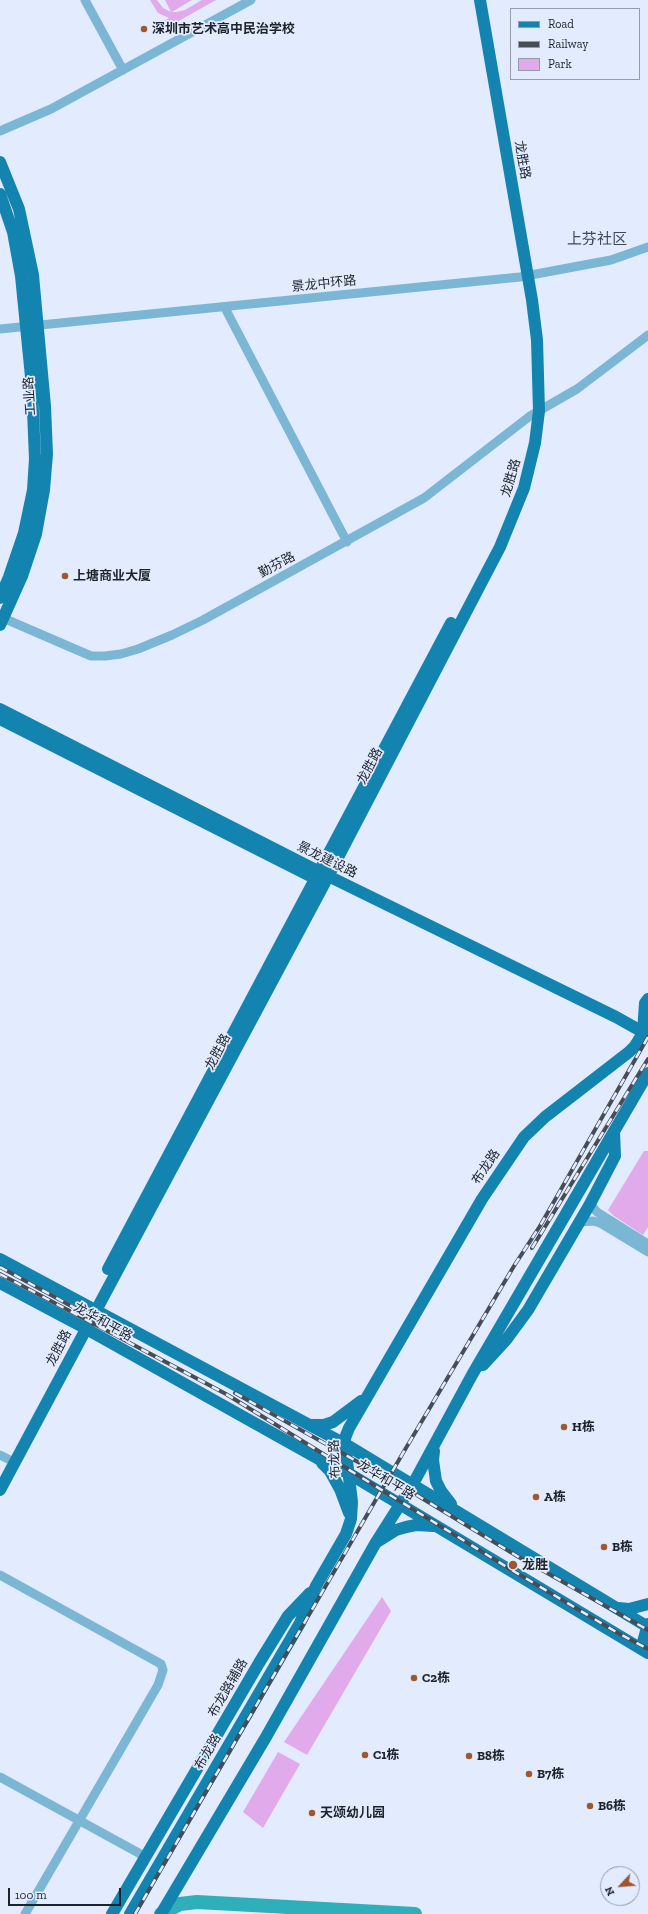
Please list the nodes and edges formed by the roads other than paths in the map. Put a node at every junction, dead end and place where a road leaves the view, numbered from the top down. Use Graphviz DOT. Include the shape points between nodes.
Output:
graph roads {
  1 [pos="84,0"];
  2 [pos="252,0"];
  3 [pos="472,0"];
  4 [pos="480,0"];
  5 [pos="123,70"];
  6 [pos="0,131"];
  7 [pos="0,162"];
  8 [pos="0,194"];
  9 [pos="648,247"];
  10 [pos="524,276"];
  11 [pos="225,308"];
  12 [pos="33,326"];
  13 [pos="0,329"];
  14 [pos="648,335"];
  15 [pos="534,413"];
  16 [pos="347,542"];
  17 [pos="0,598"];
  18 [pos="2,622"];
  19 [pos="0,709"];
  20 [pos="0,719"];
  21 [pos="322,878"];
  22 [pos="648,999"];
  23 [pos="645,1035"];
  24 [pos="648,1073"];
  25 [pos="648,1091"];
  26 [pos="629,1105"];
  27 [pos="614,1131"];
  28 [pos="590,1204"];
  29 [pos="580,1222"];
  30 [pos="648,1244"];
  31 [pos="648,1252"];
  32 [pos="0,1259"];
  33 [pos="0,1283"];
  34 [pos="92,1307"];
  35 [pos="82,1326"];
  36 [pos="472,1375"];
  37 [pos="367,1396"];
  38 [pos="309,1425"];
  39 [pos="345,1444"];
  40 [pos="435,1446"];
  41 [pos="3,1457"];
  42 [pos="317,1458"];
  43 [pos="0,1473"];
  44 [pos="348,1474"];
  45 [pos="414,1484"];
  46 [pos="0,1490"];
  47 [pos="399,1505"];
  48 [pos="458,1512"];
  49 [pos="351,1519"];
  50 [pos="437,1527"];
  51 [pos="375,1544"];
  52 [pos="0,1575"];
  53 [pos="316,1586"];
  54 [pos="648,1604"];
  55 [pos="618,1608"];
  56 [pos="648,1626"];
  57 [pos="646,1648"];
  58 [pos="0,1777"];
  59 [pos="80,1821"];
  60 [pos="146,1857"];
  61 [pos="25,1914"];
  62 [pos="112,1914"];
  63 [pos="130,1914"];
  64 [pos="161,1914"];
  1 -- 5 [label="street"];
  2 -- 5 [label="street"];
  3 -- 10 [label="main road, 龙胜路"];
  4 -- 10 [label="main road, 龙胜路"];
  5 -- 6 [label="street" via="51,109"];
  7 -- 12 [label="main road, 工业路" via="13,192 24,229 33,275"];
  8 -- 12 [label="main road, 工业路" via="18,253"];
  9 -- 10 [label="street, 景龙中环路" via="611,260"];
  10 -- 11 [label="street, 景龙中环路"];
  10 -- 15 [label="main road, 龙胜路" via="537,340"];
  11 -- 12 [label="street, 景龙中环路"];
  11 -- 16 [label="street"];
  12 -- 13 [label="street, 景龙中环路"];
  12 -- 17 [label="main road, 工业路" via="34,479 24,533"];
  12 -- 18 [label="main road, 工业路" via="47,430 44,490 31,553"];
  14 -- 15 [label="street, 勤芬路" via="577,389"];
  15 -- 16 [label="street, 勤芬路" via="424,498"];
  15 -- 21 [label="main road, 龙胜路" via="535,443 524,488 503,542"];
  16 -- 18 [label="street, 勤芬路" via="202,620 121,654 91,656"];
  19 -- 21 [label="main road, 景龙建设路"];
  20 -- 21 [label="main road, 景龙建设路"];
  21 -- 23 [label="main road, 景龙建设路" via="613,1024"];
  21 -- 34 [label="main road, 龙胜路"];
  22 -- 23 [label="main road" via="645,1004"];
  23 -- 37 [label="main road, 布龙路" via="629,1052 545,1117 524,1137 482,1199"];
  24 -- 26 [label="main road"];
  25 -- 26 [label="main road"];
  26 -- 27 [label="main road"];
  27 -- 28 [label="main road" via="615,1156"];
  27 -- 36 [label="main road"];
  28 -- 29 [label="main road"];
  28 -- 30 [label="street" via="597,1212"];
  29 -- 31 [label="street" via="593,1220 600,1223"];
  29 -- 36 [label="main road" via="517,1326"];
  32 -- 34 [label="main road, 龙华和平路"];
  33 -- 35 [label="main road, 龙华和平路"];
  34 -- 35 [label="main road, 龙胜路"];
  34 -- 38 [label="main road, 龙华和平路"];
  35 -- 41 [label="main road, 龙胜路"];
  35 -- 42 [label="main road, 龙华和平路"];
  35 -- 46 [label="main road, 龙胜路"];
  36 -- 40 [label="main road"];
  37 -- 38 [label="main road" via="333,1422"];
  37 -- 39 [label="main road, 布龙路" via="349,1428"];
  38 -- 39 [label="main road, 龙华和平路"];
  39 -- 44 [label="main road, 布龙路"];
  39 -- 45 [label="main road, 龙华和平路"];
  40 -- 45 [label="main road"];
  40 -- 48 [label="main road" via="433,1460 436,1481"];
  41 -- 43 [label="main road, 龙胜路"];
  42 -- 44 [label="main road, 龙华和平路"];
  42 -- 49 [label="main road" via="330,1471"];
  44 -- 47 [label="main road, 龙华和平路"];
  44 -- 49 [label="main road, 布龙路" via="352,1494"];
  45 -- 47 [label="main road"];
  45 -- 48 [label="main road, 龙华和平路"];
  47 -- 50 [label="main road, 龙华和平路"];
  47 -- 51 [label="main road"];
  48 -- 55 [label="main road, 龙华和平路"];
  49 -- 53 [label="main road, 布龙路" via="346,1534"];
  50 -- 51 [label="main road" via="406,1527 385,1536"];
  50 -- 57 [label="main road, 龙华和平路"];
  51 -- 64 [label="main road" via="266,1737"];
  52 -- 59 [label="street" via="161,1664 163,1670 158,1685"];
  53 -- 60 [label="main road, 布龙路辅路" via="288,1616"];
  53 -- 63 [label="main road, 布龙路" via="300,1622"];
  54 -- 55 [label="main road" via="629,1609"];
  55 -- 56 [label="main road, 龙华和平路"];
  56 -- 57 [label="main road"];
  58 -- 59 [label="street"];
  59 -- 60 [label="street"];
  59 -- 61 [label="street"];
  60 -- 62 [label="main road, 布龙路辅路"];
}
